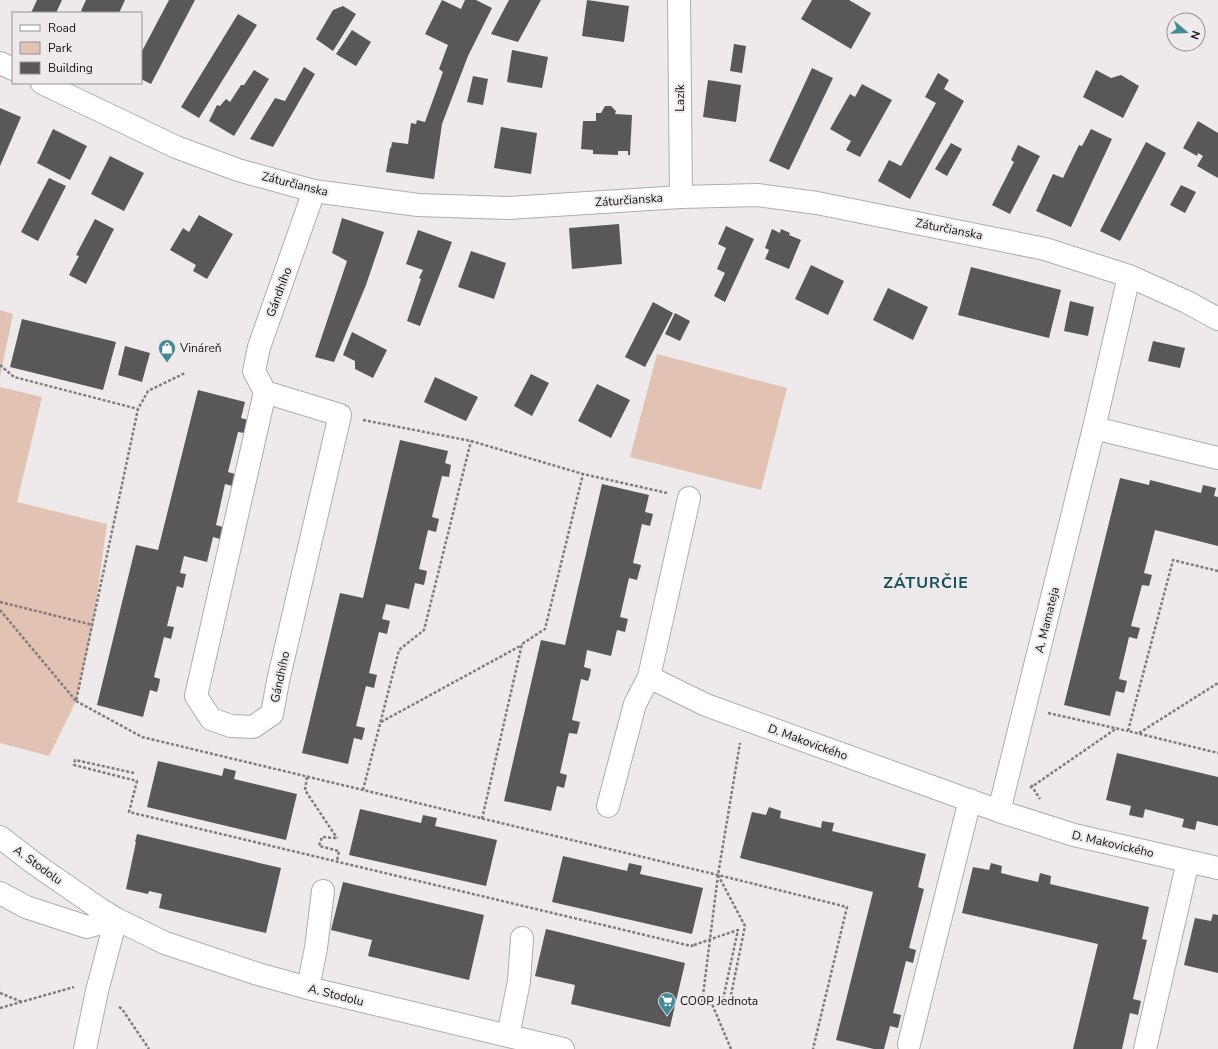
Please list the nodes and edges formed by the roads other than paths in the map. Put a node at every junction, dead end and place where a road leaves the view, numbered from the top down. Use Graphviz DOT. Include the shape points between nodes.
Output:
graph roads {
  1 [pos="679,0"];
  2 [pos="0,63"];
  3 [pos="12,69"];
  4 [pos="44,84"];
  5 [pos="314,191"];
  6 [pos="681,197"];
  7 [pos="1129,276"];
  8 [pos="1218,319"];
  9 [pos="265,392"];
  10 [pos="1094,428"];
  11 [pos="1218,458"];
  12 [pos="689,498"];
  13 [pos="649,677"];
  14 [pos="970,800"];
  15 [pos="608,806"];
  16 [pos="999,811"];
  17 [pos="0,837"];
  18 [pos="1188,861"];
  19 [pos="1218,868"];
  20 [pos="323,891"];
  21 [pos="0,893"];
  22 [pos="116,919"];
  23 [pos="522,938"];
  24 [pos="308,988"];
  25 [pos="508,1036"];
  26 [pos="909,1044"];
  27 [pos="85,1049"];
  28 [pos="563,1049"];
  29 [pos="1145,1049"];
  1 -- 6 [label="street, Lazík"];
  2 -- 3 [label="street"];
  4 -- 5 [label="street, Záturčianska" via="176,147 238,170"];
  5 -- 6 [label="street, Záturčianska" via="418,205 508,208"];
  5 -- 9 [label="street, Gándhího" via="260,347 254,372"];
  6 -- 7 [label="street, Záturčianska" via="758,195 817,203 1046,249"];
  7 -- 8 [label="street, Záturčianska"];
  7 -- 10 [label="street, A. Mamateja"];
  9 -- 9 [label="street, Gándhího" via="196,696 211,719 230,726 253,727 272,714 340,415"];
  10 -- 11 [label="street"];
  10 -- 16 [label="street, A. Mamateja"];
  12 -- 13 [label="street"];
  13 -- 14 [label="street, D. Makovického" via="706,705"];
  13 -- 15 [label="street" via="635,704"];
  14 -- 16 [label="street, D. Makovického"];
  14 -- 26 [label="street"];
  16 -- 18 [label="street, D. Makovického" via="1074,835"];
  17 -- 22 [label="street, A. Stodolu"];
  18 -- 19 [label="street, D. Makovického"];
  18 -- 29 [label="street"];
  20 -- 24 [label="street"];
  21 -- 22 [label="street" via="26,907 87,927"];
  22 -- 24 [label="street, A. Stodolu" via="165,943"];
  22 -- 27 [label="street"];
  23 -- 25 [label="street" via="519,981"];
  24 -- 25 [label="street, A. Stodolu"];
  25 -- 28 [label="street, A. Stodolu"];
}
